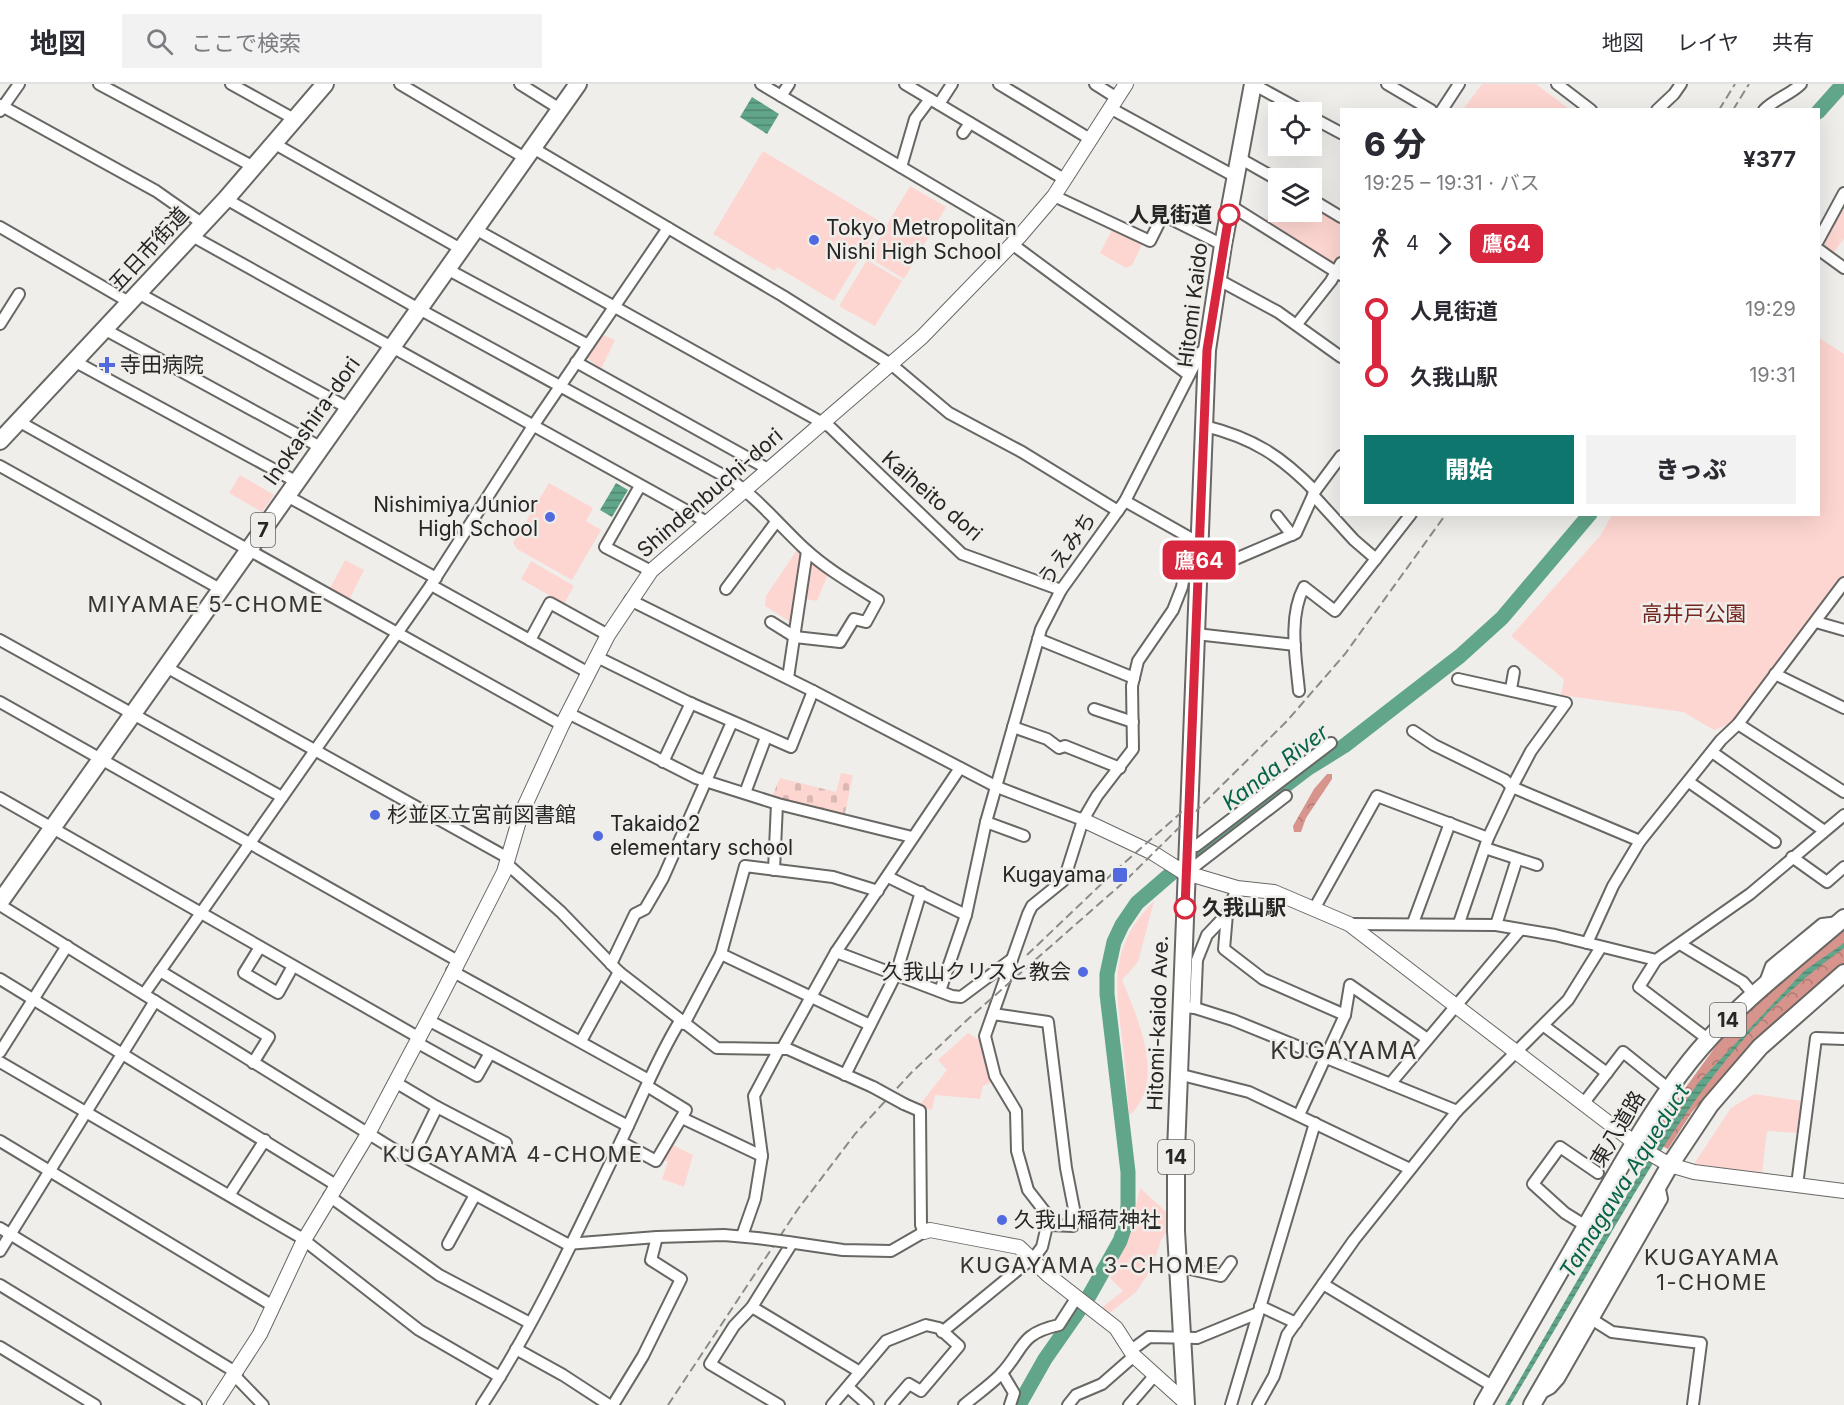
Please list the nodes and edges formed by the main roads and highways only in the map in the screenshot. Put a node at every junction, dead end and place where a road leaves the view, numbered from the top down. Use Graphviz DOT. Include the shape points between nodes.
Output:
graph roads {
  1 [pos="325,84"];
  2 [pos="578,84"];
  3 [pos="1253,84"];
  4 [pos="6,431"];
  5 [pos="1198,542"];
  6 [pos="0,903"];
  7 [pos="1842,920"];
  8 [pos="1844,973"];
  9 [pos="1535,1400"];
  10 [pos="1185,1403"];
  11 [pos="1483,1405"];
  1 -- 4 [label="main road, 五日市街道" via="198,230"];
  2 -- 6 [label="main road, Inokashira-dori / 7"];
  3 -- 5 [label="main road, Hitomi Kaido / 14" via="1207,350"];
  5 -- 10 [label="main road, Hitomi-kaido Ave. / 14" via="1196,634 1180,864 1189,1008 1178,1074 1177,1266"];
  7 -- 11 [label="main road, 東八道路 / 14" via="1759,990 1709,1040 1669,1089"];
  8 -- 9 [label="main road, 14" via="1748,1060 1710,1105 1670,1165"];
}
